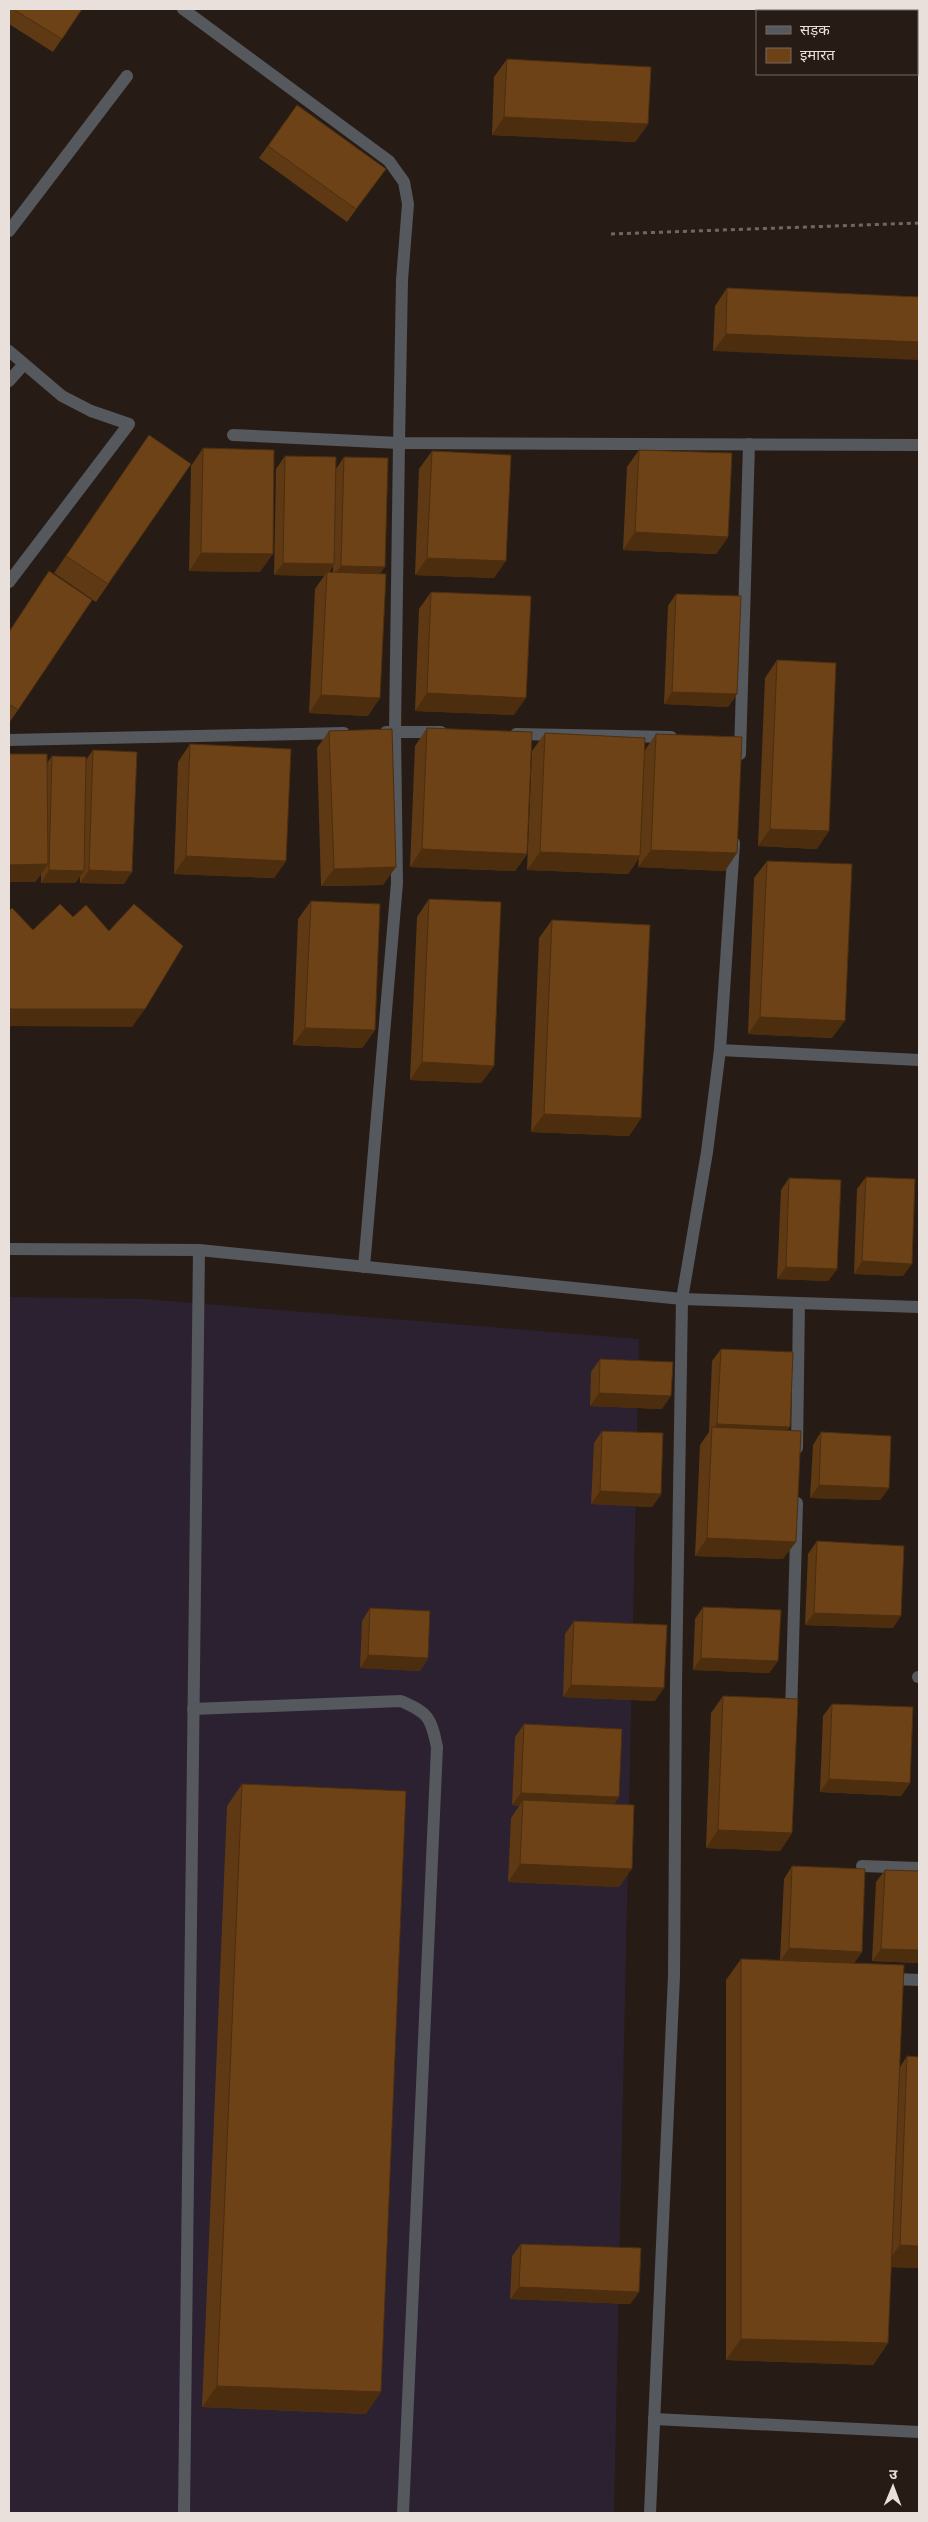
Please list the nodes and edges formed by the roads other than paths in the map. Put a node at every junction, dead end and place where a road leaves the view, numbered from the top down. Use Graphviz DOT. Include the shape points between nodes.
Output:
graph roads {
  1 [pos="183,9"];
  2 [pos="128,76"];
  3 [pos="9,231"];
  4 [pos="9,351"];
  5 [pos="24,364"];
  6 [pos="9,381"];
  7 [pos="233,435"];
  8 [pos="399,443"];
  9 [pos="749,444"];
  10 [pos="919,445"];
  11 [pos="9,582"];
  12 [pos="355,732"];
  13 [pos="375,732"];
  14 [pos="394,732"];
  15 [pos="454,733"];
  16 [pos="504,734"];
  17 [pos="682,737"];
  18 [pos="9,740"];
  19 [pos="739,768"];
  20 [pos="735,826"];
  21 [pos="720,1050"];
  22 [pos="919,1060"];
  23 [pos="9,1249"];
  24 [pos="199,1250"];
  25 [pos="364,1266"];
  26 [pos="682,1299"];
  27 [pos="799,1303"];
  28 [pos="919,1307"];
  29 [pos="797,1462"];
  30 [pos="797,1492"];
  31 [pos="193,1709"];
  32 [pos="790,1728"];
  33 [pos="862,1866"];
  34 [pos="919,1868"];
  35 [pos="895,1979"];
  36 [pos="919,1980"];
  37 [pos="654,2419"];
  38 [pos="919,2432"];
  39 [pos="184,2513"];
  40 [pos="403,2513"];
  41 [pos="650,2513"];
  1 -- 8 [label="street" via="390,161 404,182 408,204 402,280"];
  2 -- 3 [label="street"];
  4 -- 5 [label="street"];
  5 -- 6 [label="street"];
  5 -- 11 [label="street" via="62,396 91,411 130,424"];
  7 -- 8 [label="street"];
  8 -- 9 [label="street"];
  8 -- 14 [label="street"];
  9 -- 10 [label="street"];
  9 -- 19 [label="street" via="736,738"];
  12 -- 18 [label="street"];
  13 -- 14 [label="street"];
  14 -- 15 [label="street"];
  14 -- 25 [label="street" via="396,883"];
  16 -- 17 [label="street"];
  20 -- 21 [label="street"];
  21 -- 22 [label="street"];
  21 -- 26 [label="street" via="707,1152"];
  23 -- 24 [label="street"];
  24 -- 25 [label="street"];
  24 -- 31 [label="street"];
  25 -- 26 [label="street"];
  26 -- 27 [label="street"];
  26 -- 37 [label="street" via="674,1976"];
  27 -- 28 [label="street"];
  27 -- 29 [label="street"];
  30 -- 32 [label="street"];
  31 -- 39 [label="street"];
  31 -- 40 [label="street" via="401,1701 422,1710 433,1728 437,1747"];
  33 -- 34 [label="street"];
  35 -- 36 [label="street"];
  37 -- 38 [label="street"];
  37 -- 41 [label="street"];
}
